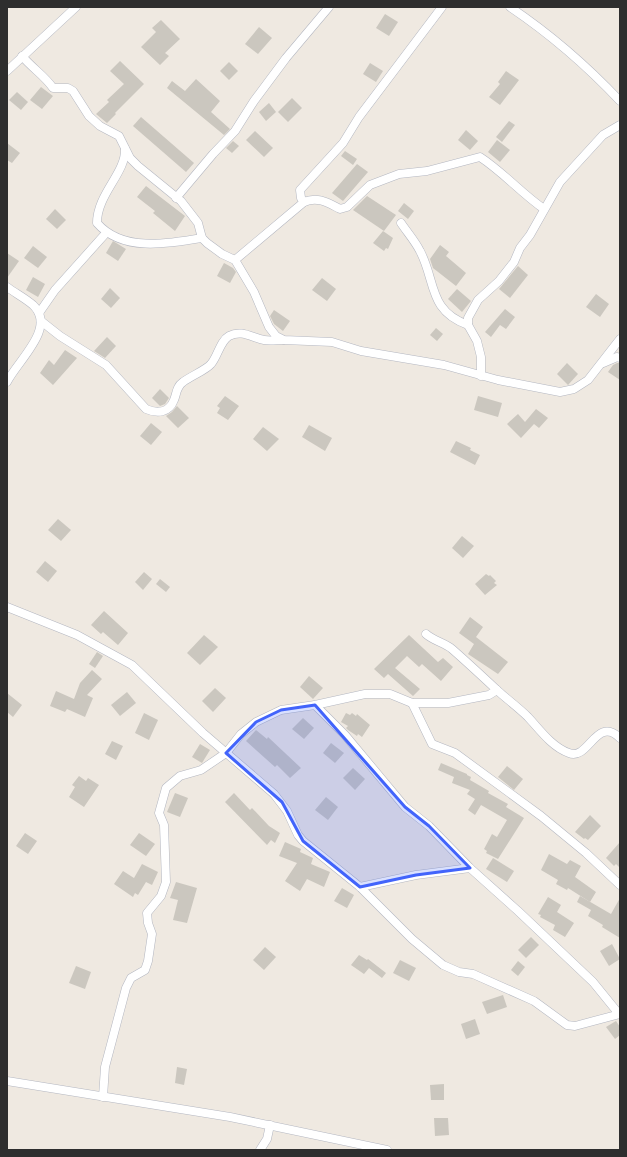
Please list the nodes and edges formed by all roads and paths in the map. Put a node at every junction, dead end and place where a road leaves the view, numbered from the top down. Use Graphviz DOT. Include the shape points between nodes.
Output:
graph roads {
  1 [pos="76,7"];
  2 [pos="329,7"];
  3 [pos="442,7"];
  4 [pos="510,7"];
  5 [pos="22,56"];
  6 [pos="7,71"];
  7 [pos="620,101"];
  8 [pos="620,125"];
  9 [pos="125,146"];
  10 [pos="176,198"];
  11 [pos="304,202"];
  12 [pos="544,209"];
  13 [pos="401,223"];
  14 [pos="106,233"];
  15 [pos="202,238"];
  16 [pos="236,260"];
  17 [pos="7,288"];
  18 [pos="40,317"];
  19 [pos="468,326"];
  20 [pos="620,339"];
  21 [pos="284,340"];
  22 [pos="620,358"];
  23 [pos="601,365"];
  24 [pos="480,376"];
  25 [pos="7,382"];
  26 [pos="7,607"];
  27 [pos="426,634"];
  28 [pos="497,690"];
  29 [pos="412,703"];
  30 [pos="315,705"];
  31 [pos="620,738"];
  32 [pos="226,753"];
  33 [pos="470,868"];
  34 [pos="620,885"];
  35 [pos="360,887"];
  36 [pos="620,1014"];
  37 [pos="7,1081"];
  38 [pos="103,1097"];
  39 [pos="270,1125"];
  40 [pos="260,1150"];
  41 [pos="387,1150"];
  1 -- 5 [label="street"];
  2 -- 10 [label="street" via="286,58 235,131"];
  3 -- 11 [label="street" via="359,117 343,143 300,190"];
  4 -- 7 [label="street" via="596,76"];
  5 -- 6 [label="street"];
  5 -- 9 [label="street" via="53,88 68,88 74,91 89,116 100,126 119,136"];
  8 -- 12 [label="street" via="603,135 560,182"];
  9 -- 10 [label="street" via="130,158"];
  9 -- 14 [label="street" via="123,161 97,213 97,223"];
  10 -- 15 [label="street" via="198,223"];
  11 -- 12 [label="street" via="318,200 340,209 347,207 370,185 399,174 427,171 480,157"];
  11 -- 16 [label="street"];
  12 -- 19 [label="street" via="514,262 499,281 478,300 468,318"];
  13 -- 19 [label="street" via="420,251 432,287 444,312"];
  14 -- 15 [label="street" via="139,244"];
  14 -- 18 [label="street" via="55,290"];
  15 -- 16 [label="street" via="222,254"];
  16 -- 21 [label="street" via="269,327 276,336"];
  17 -- 18 [label="street" via="33,305"];
  18 -- 21 [label="street" via="60,336 106,364 146,409 155,413 162,412 168,407 182,383 209,367 228,336 239,332 264,340"];
  18 -- 25 [label="street" via="41,328 37,339"];
  19 -- 24 [label="street" via="481,357"];
  20 -- 23 [label="street"];
  21 -- 24 [label="street" via="332,342 361,351 444,365"];
  22 -- 23 [label="street"];
  23 -- 24 [label="street" via="588,380 574,389 560,392"];
  26 -- 32 [label="street" via="77,634 132,665"];
  27 -- 28 [label="street" via="450,648"];
  28 -- 29 [label="street" via="489,695 448,703"];
  28 -- 31 [label="street" via="528,717 539,731 570,754 585,750 592,739 601,733 609,732"];
  29 -- 30 [label="street" via="390,694 365,694"];
  29 -- 34 [label="street" via="432,744 455,753 541,816"];
  30 -- 32 [label="street" via="281,710 256,722 241,734"];
  30 -- 33 [label="street" via="405,807 430,826"];
  32 -- 35 [label="street" via="282,802 303,841"];
  32 -- 38 [label="street" via="201,770 180,776 166,788 159,813 164,825 166,882 161,896 147,913 152,934 148,961 145,970 132,978 126,988 105,1067"];
  33 -- 35 [label="street" via="416,874"];
  33 -- 36 [label="street" via="593,982"];
  35 -- 36 [label="street" via="412,939 443,965 459,972 473,974 528,999 566,1025 575,1026"];
  37 -- 38 [label="street"];
  38 -- 39 [label="street"];
  39 -- 40 [label="street" via="267,1140"];
  39 -- 41 [label="street"];
}
